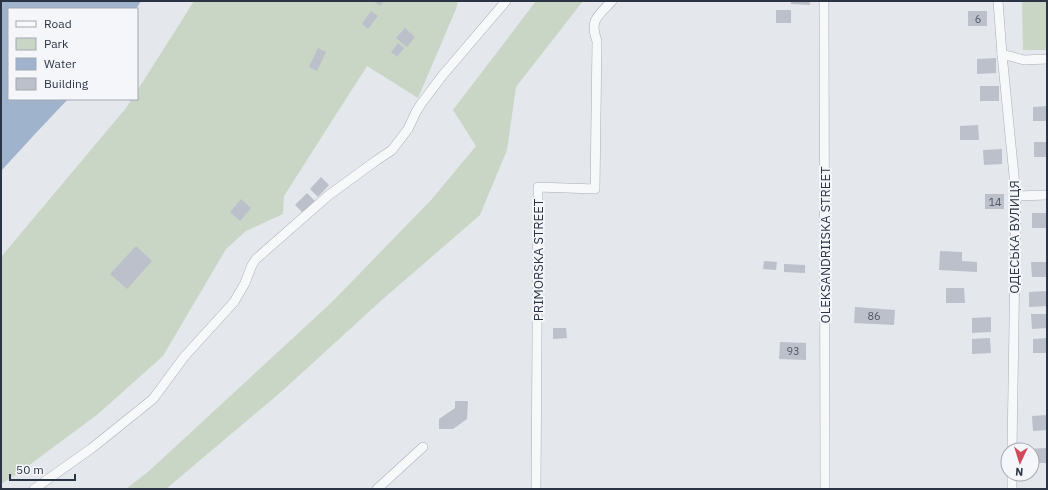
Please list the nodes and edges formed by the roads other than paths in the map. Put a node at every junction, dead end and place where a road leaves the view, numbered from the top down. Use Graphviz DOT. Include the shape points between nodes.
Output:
graph roads {
  1 [pos="506,1"];
  2 [pos="612,1"];
  3 [pos="824,1"];
  4 [pos="998,1"];
  5 [pos="1002,54"];
  6 [pos="1047,59"];
  7 [pos="1047,195"];
  8 [pos="1016,196"];
  9 [pos="1012,442"];
  10 [pos="423,446"];
  11 [pos="379,488"];
  12 [pos="34,489"];
  13 [pos="536,489"];
  14 [pos="825,489"];
  1 -- 12 [label="street" via="420,104 408,129 392,150 350,178 256,259 234,302 184,357 153,399 92,448"];
  2 -- 13 [label="street, PRIMORSKA STREET" via="594,21 593,31 597,41 595,189 538,187"];
  3 -- 14 [label="street, OLEKSANDRIISKA STREET"];
  4 -- 5 [label="street, ОДЕСЬКА ВУЛИЦЯ"];
  5 -- 6 [label="street" via="1024,60"];
  5 -- 8 [label="street, ОДЕСЬКА ВУЛИЦЯ"];
  7 -- 8 [label="street"];
  8 -- 9 [label="street, ОДЕСЬКА ВУЛИЦЯ"];
  10 -- 11 [label="street"];
}
